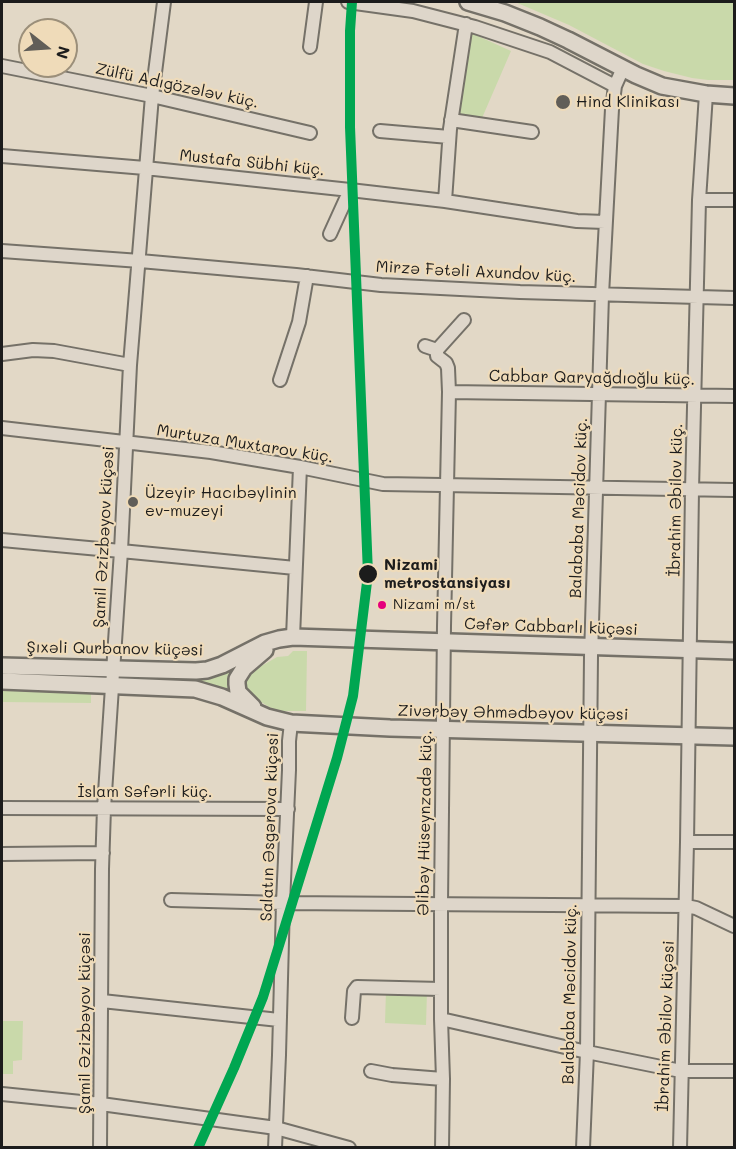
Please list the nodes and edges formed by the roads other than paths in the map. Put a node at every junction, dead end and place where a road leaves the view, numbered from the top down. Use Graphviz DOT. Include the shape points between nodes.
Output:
graph roads {
  1 [pos="164,2"];
  2 [pos="316,2"];
  3 [pos="348,2"];
  4 [pos="469,2"];
  5 [pos="466,24"];
  6 [pos="310,47"];
  7 [pos="2,66"];
  8 [pos="623,68"];
  9 [pos="615,86"];
  10 [pos="706,94"];
  11 [pos="152,96"];
  12 [pos="735,96"];
  13 [pos="451,120"];
  14 [pos="380,131"];
  15 [pos="532,132"];
  16 [pos="310,133"];
  17 [pos="449,137"];
  18 [pos="2,156"];
  19 [pos="146,168"];
  20 [pos="350,190"];
  21 [pos="699,200"];
  22 [pos="735,200"];
  23 [pos="445,201"];
  24 [pos="605,222"];
  25 [pos="330,234"];
  26 [pos="2,251"];
  27 [pos="140,261"];
  28 [pos="308,276"];
  29 [pos="602,295"];
  30 [pos="697,298"];
  31 [pos="735,298"];
  32 [pos="464,320"];
  33 [pos="2,354"];
  34 [pos="130,365"];
  35 [pos="280,380"];
  36 [pos="448,392"];
  37 [pos="599,395"];
  38 [pos="695,396"];
  39 [pos="735,396"];
  40 [pos="2,428"];
  41 [pos="126,442"];
  42 [pos="300,466"];
  43 [pos="446,484"];
  44 [pos="597,488"];
  45 [pos="692,490"];
  46 [pos="735,490"];
  47 [pos="2,540"];
  48 [pos="121,551"];
  49 [pos="295,568"];
  50 [pos="286,638"];
  51 [pos="444,642"];
  52 [pos="592,646"];
  53 [pos="690,650"];
  54 [pos="735,651"];
  55 [pos="2,666"];
  56 [pos="113,669"];
  57 [pos="2,681"];
  58 [pos="112,685"];
  59 [pos="274,720"];
  60 [pos="291,723"];
  61 [pos="443,729"];
  62 [pos="590,733"];
  63 [pos="688,735"];
  64 [pos="735,736"];
  65 [pos="2,808"];
  66 [pos="104,808"];
  67 [pos="288,809"];
  68 [pos="687,842"];
  69 [pos="735,842"];
  70 [pos="103,853"];
  71 [pos="2,854"];
  72 [pos="171,900"];
  73 [pos="283,903"];
  74 [pos="441,903"];
  75 [pos="588,905"];
  76 [pos="686,906"];
  77 [pos="735,926"];
  78 [pos="441,989"];
  79 [pos="102,1001"];
  80 [pos="352,1018"];
  81 [pos="441,1018"];
  82 [pos="279,1020"];
  83 [pos="586,1052"];
  84 [pos="371,1071"];
  85 [pos="681,1071"];
  86 [pos="735,1071"];
  87 [pos="442,1079"];
  88 [pos="2,1094"];
  89 [pos="101,1104"];
  90 [pos="276,1128"];
  91 [pos="100,1148"];
  92 [pos="275,1148"];
  93 [pos="349,1148"];
  94 [pos="442,1148"];
  95 [pos="583,1148"];
  96 [pos="680,1148"];
  1 -- 11 [label="street, Şamil Əzizbəyov küçəsi"];
  2 -- 6 [label="street"];
  3 -- 5 [label="street" via="413,11"];
  4 -- 8 [label="main road" via="540,27"];
  5 -- 9 [label="street" via="550,52"];
  5 -- 13 [label="street"];
  7 -- 11 [label="street, Zülfü Adıgözələv küç."];
  8 -- 9 [label="street, Balababa Məcidov küç."];
  8 -- 10 [label="main road" via="662,86"];
  9 -- 24 [label="street, Balababa Məcidov küç."];
  10 -- 12 [label="main road"];
  10 -- 21 [label="street, İbrahim Əbilov küç."];
  11 -- 16 [label="street, Zülfü Adıgözələv küç."];
  11 -- 19 [label="street, Şamil Əzizbəyov küçəsi"];
  13 -- 15 [label="street"];
  13 -- 17 [label="street"];
  14 -- 17 [label="street"];
  17 -- 23 [label="street"];
  18 -- 19 [label="street, Mustafa Sübhi küç."];
  19 -- 20 [label="street, Mustafa Sübhi küç."];
  19 -- 27 [label="street, Şamil Əzizbəyov küçəsi"];
  20 -- 23 [label="street, Mustafa Sübhi küç."];
  20 -- 25 [label="street"];
  21 -- 22 [label="street"];
  21 -- 30 [label="street, İbrahim Əbilov küç."];
  23 -- 24 [label="street, Mustafa Sübhi küç."];
  24 -- 29 [label="street, Balababa Məcidov küç."];
  26 -- 27 [label="street, Mirzə Fətəli Axundov küç."];
  27 -- 28 [label="street, Mirzə Fətəli Axundov küç."];
  27 -- 34 [label="street, Şamil Əzizbəyov küçəsi"];
  28 -- 29 [label="street, Mirzə Fətəli Axundov küç." via="405,287"];
  28 -- 35 [label="street" via="299,322"];
  29 -- 30 [label="street, Mirzə Fətəli Axundov küç."];
  29 -- 37 [label="street, Balababa Məcidov küç."];
  30 -- 31 [label="street, Mirzə Fətəli Axundov küç."];
  30 -- 38 [label="street, İbrahim Əbilov küç."];
  32 -- 36 [label="street, Əlibəy Hüseynzadə küç." via="431,348 448,368"];
  33 -- 34 [label="street" via="54,351"];
  34 -- 41 [label="street, Şamil Əzizbəyov küçəsi"];
  36 -- 37 [label="street, Cabbar Qaryağdıoğlu küç."];
  36 -- 43 [label="street, Əlibəy Hüseynzadə küç."];
  37 -- 38 [label="street, Cabbar Qaryağdıoğlu küç."];
  37 -- 44 [label="street, Balababa Məcidov küç."];
  38 -- 39 [label="street, Cabbar Qaryağdıoğlu küç."];
  38 -- 45 [label="street, İbrahim Əbilov küç."];
  40 -- 41 [label="street, Murtuza Muxtarov küç."];
  41 -- 42 [label="street, Murtuza Muxtarov küç."];
  41 -- 48 [label="street, Şamil Əzizbəyov küçəsi"];
  42 -- 43 [label="street, Murtuza Muxtarov küç." via="383,484"];
  42 -- 49 [label="street"];
  43 -- 44 [label="street, Murtuza Muxtarov küç."];
  43 -- 51 [label="street, Əlibəy Hüseynzadə küç."];
  44 -- 45 [label="street, Murtuza Muxtarov küç."];
  44 -- 52 [label="street, Balababa Məcidov küç."];
  45 -- 46 [label="street, Murtuza Muxtarov küç."];
  45 -- 53 [label="street, İbrahim Əbilov küç."];
  47 -- 48 [label="street"];
  48 -- 49 [label="street"];
  48 -- 56 [label="street, Şamil Əzizbəyov küçəsi"];
  49 -- 50 [label="street"];
  50 -- 51 [label="main road, Cəfər Cabbarlı küçəsi"];
  50 -- 56 [label="main road, Şıxəli Qurbanov küçəsi" via="207,669"];
  50 -- 59 [label="main road" via="244,668 237,679 238,692 246,701"];
  51 -- 52 [label="main road, Cəfər Cabbarlı küçəsi"];
  51 -- 61 [label="street, Əlibəy Hüseynzadə küç."];
  52 -- 53 [label="main road, Cəfər Cabbarlı küçəsi"];
  52 -- 62 [label="street, Balababa Məcidov küç."];
  53 -- 54 [label="main road, Cəfər Cabbarlı küçəsi"];
  53 -- 63 [label="street, İbrahim Əbilov küç."];
  55 -- 56 [label="main road, Şıxəli Qurbanov küçəsi"];
  56 -- 58 [label="street, Şamil Əzizbəyov küçəsi"];
  57 -- 58 [label="main road"];
  58 -- 59 [label="main road" via="195,689"];
  58 -- 66 [label="street, Şamil Əzizbəyov küçəsi"];
  59 -- 60 [label="main road, Zivərbəy Əhmədbəyov küçəsi"];
  60 -- 61 [label="main road, Zivərbəy Əhmədbəyov küçəsi"];
  60 -- 67 [label="street, Salatın Əsgərova küçəsi"];
  61 -- 62 [label="main road, Zivərbəy Əhmədbəyov küçəsi"];
  61 -- 74 [label="street, Əlibəy Hüseynzadə küç."];
  62 -- 63 [label="main road, Zivərbəy Əhmədbəyov küçəsi"];
  62 -- 75 [label="street, Balababa Məcidov küç."];
  63 -- 64 [label="main road, Zivərbəy Əhmədbəyov küçəsi"];
  63 -- 68 [label="street, İbrahim Əbilov küç."];
  65 -- 66 [label="street, İslam Səfərli küç."];
  66 -- 67 [label="street, İslam Səfərli küç."];
  66 -- 70 [label="street, Şamil Əzizbəyov küçəsi"];
  67 -- 73 [label="street, Salatın Əsgərova küçəsi"];
  68 -- 69 [label="street"];
  68 -- 76 [label="street, İbrahim Əbilov küç."];
  70 -- 71 [label="street"];
  70 -- 79 [label="street, Şamil Əzizbəyov küçəsi"];
  72 -- 73 [label="street"];
  73 -- 74 [label="street"];
  73 -- 82 [label="street, Salatın Əsgərova küçəsi"];
  74 -- 75 [label="street"];
  74 -- 78 [label="street, Əlibəy Hüseynzadə küç."];
  75 -- 76 [label="street"];
  75 -- 83 [label="street, Balababa Məcidov küç."];
  76 -- 77 [label="street"];
  76 -- 85 [label="street, İbrahim Əbilov küçəsi"];
  78 -- 80 [label="street" via="357,987"];
  78 -- 81 [label="street, Əlibəy Hüseynzadə küç."];
  79 -- 82 [label="street"];
  79 -- 89 [label="street, Şamil Əzizbəyov küçəsi"];
  81 -- 83 [label="street"];
  81 -- 87 [label="street, Əlibəy Hüseynzadə küç."];
  82 -- 90 [label="street, Salatın Əsgərova küçəsi"];
  83 -- 85 [label="street"];
  83 -- 95 [label="street, Balababa Məcidov küç."];
  84 -- 87 [label="street"];
  85 -- 86 [label="street"];
  85 -- 96 [label="street, İbrahim Əbilov küçəsi"];
  87 -- 94 [label="street, Əlibəy Hüseynzadə küç."];
  88 -- 89 [label="street"];
  89 -- 90 [label="street"];
  89 -- 91 [label="street, Şamil Əzizbəyov küçəsi"];
  90 -- 92 [label="street, Salatın Əsgərova küçəsi"];
  90 -- 93 [label="street"];
}
